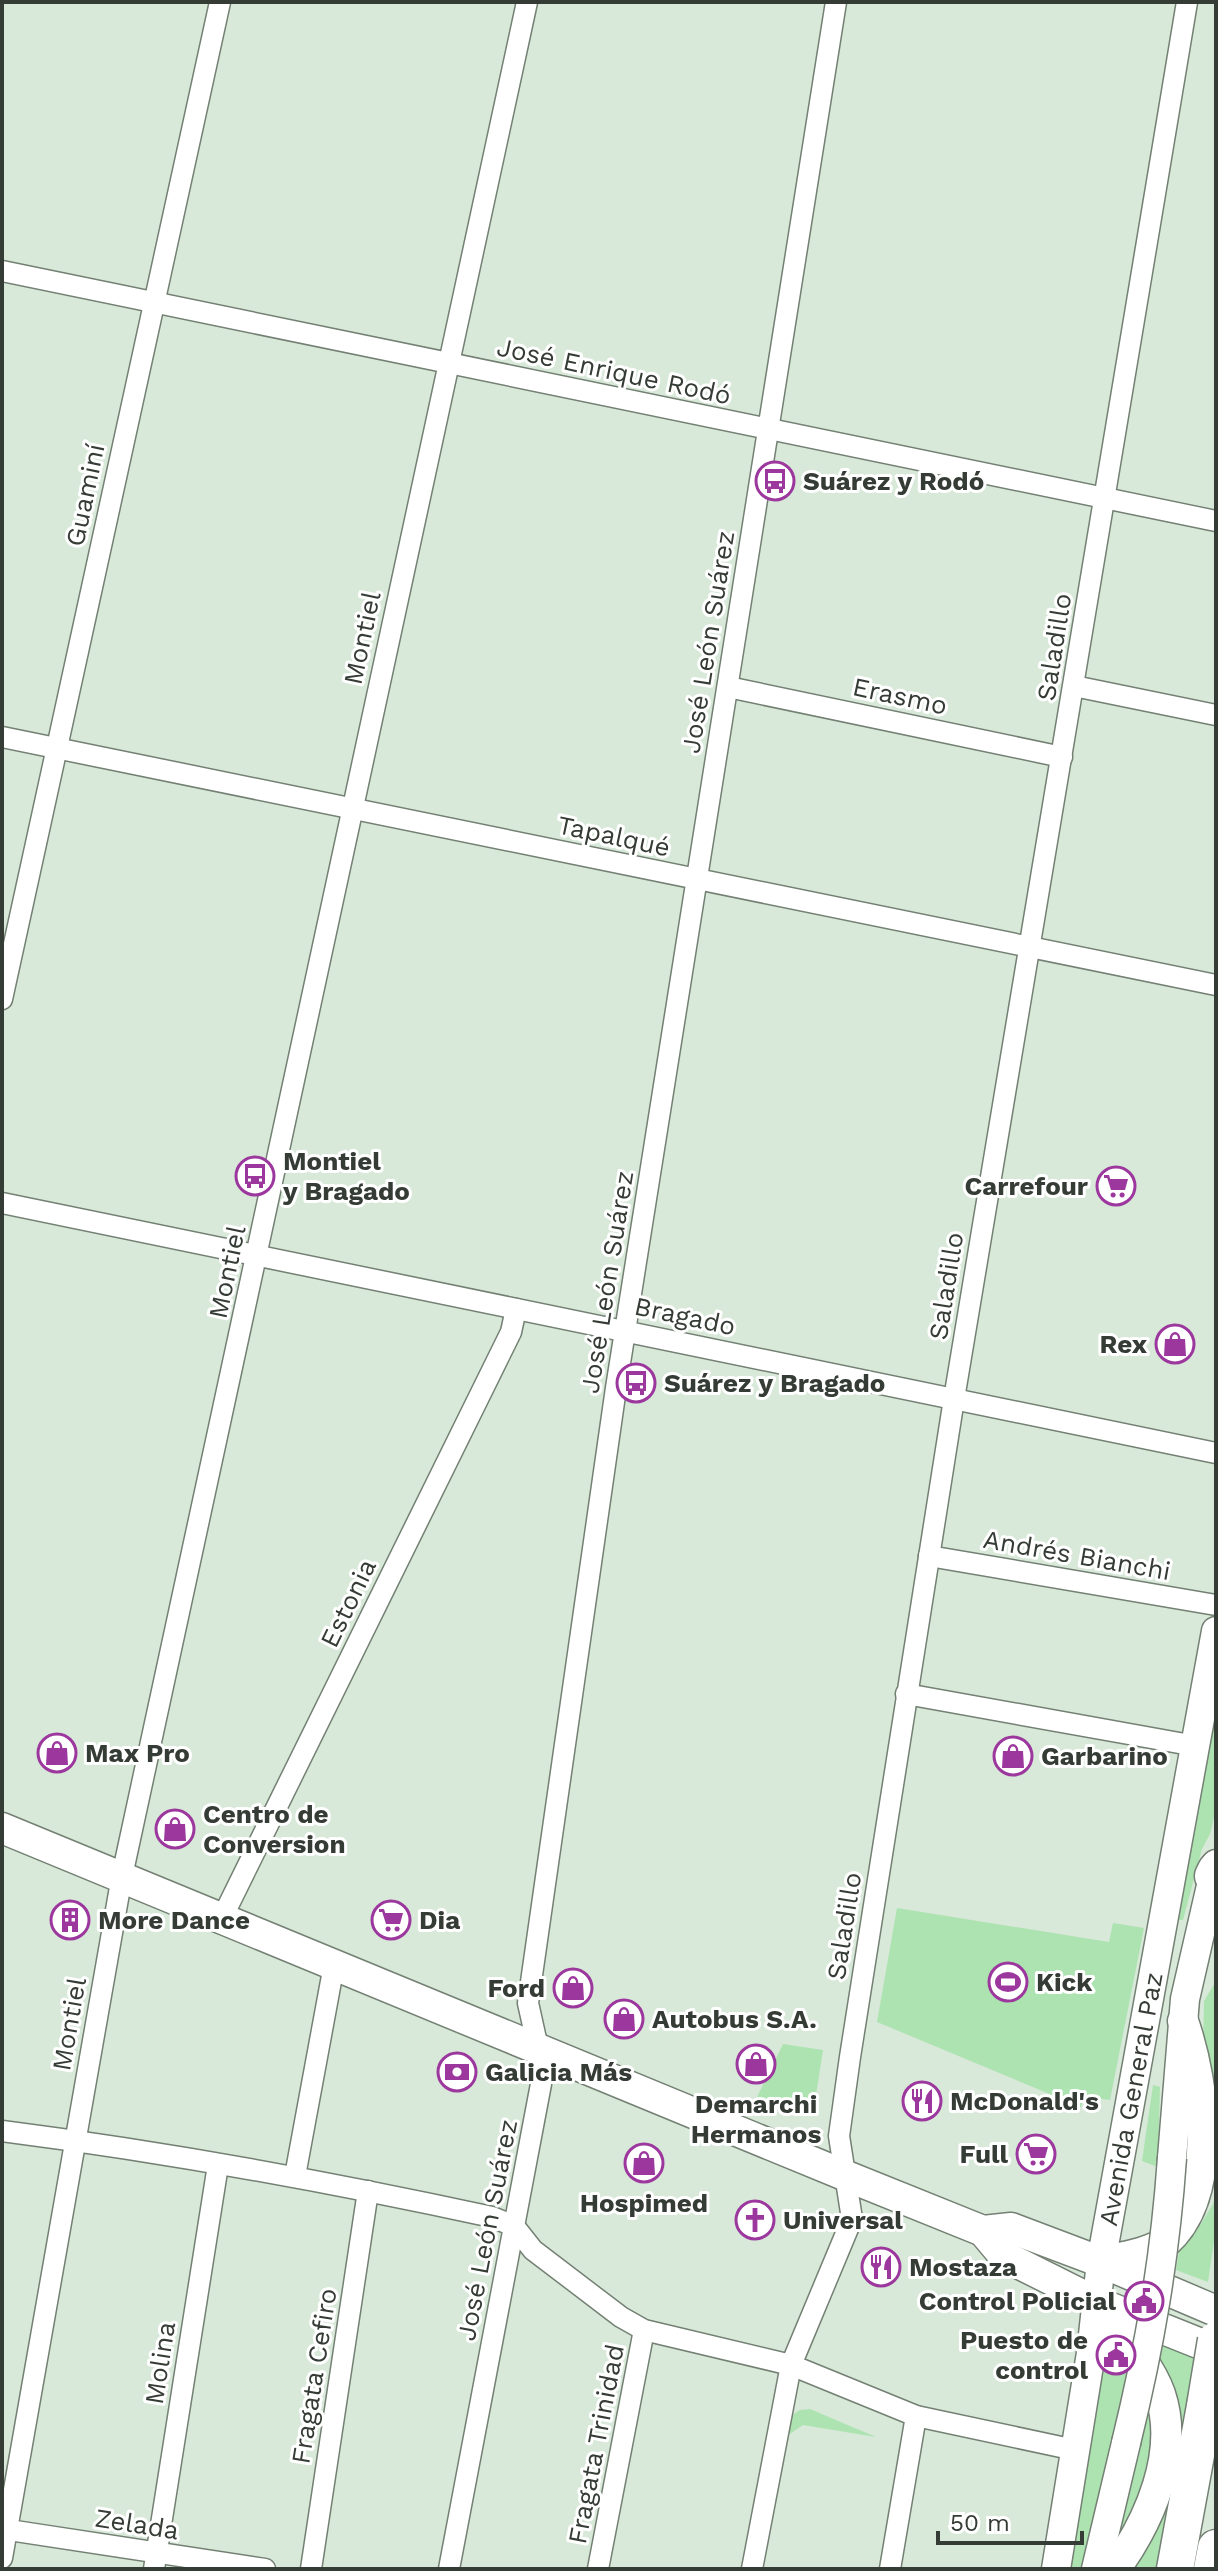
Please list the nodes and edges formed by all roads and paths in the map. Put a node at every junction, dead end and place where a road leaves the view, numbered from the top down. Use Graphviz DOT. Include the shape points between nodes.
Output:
graph roads {
  1 [pos="220,2"];
  2 [pos="527,2"];
  3 [pos="836,2"];
  4 [pos="1187,2"];
  5 [pos="2,271"];
  6 [pos="154,303"];
  7 [pos="448,363"];
  8 [pos="769,430"];
  9 [pos="1105,498"];
  10 [pos="1216,521"];
  11 [pos="1074,686"];
  12 [pos="728,687"];
  13 [pos="1216,715"];
  14 [pos="2,737"];
  15 [pos="56,749"];
  16 [pos="1062,757"];
  17 [pos="352,808"];
  18 [pos="696,879"];
  19 [pos="1029,948"];
  20 [pos="1216,985"];
  21 [pos="2,999"];
  22 [pos="2,1203"];
  23 [pos="258,1254"];
  24 [pos="516,1309"];
  25 [pos="626,1330"];
  26 [pos="954,1399"];
  27 [pos="1216,1453"];
  28 [pos="929,1556"];
  29 [pos="1216,1605"];
  30 [pos="1216,1631"];
  31 [pos="906,1694"];
  32 [pos="1196,1746"];
  33 [pos="2,1828"];
  34 [pos="1215,1870"];
  35 [pos="122,1876"];
  36 [pos="222,1918"];
  37 [pos="1216,1955"];
  38 [pos="334,1965"];
  39 [pos="1188,1986"];
  40 [pos="1183,2021"];
  41 [pos="538,2048"];
  42 [pos="2,2131"];
  43 [pos="74,2140"];
  44 [pos="218,2165"];
  45 [pos="844,2175"];
  46 [pos="295,2176"];
  47 [pos="368,2191"];
  48 [pos="514,2226"];
  49 [pos="983,2231"];
  50 [pos="1101,2262"];
  51 [pos="1096,2302"];
  52 [pos="1216,2311"];
  53 [pos="644,2330"];
  54 [pos="1216,2340"];
  55 [pos="1216,2350"];
  56 [pos="791,2365"];
  57 [pos="916,2416"];
  58 [pos="1075,2450"];
  59 [pos="4,2530"];
  60 [pos="1216,2548"];
  61 [pos="2,2558"];
  62 [pos="155,2561"];
  63 [pos="265,2569"];
  64 [pos="311,2569"];
  65 [pos="449,2569"];
  66 [pos="598,2569"];
  67 [pos="752,2569"];
  68 [pos="890,2569"];
  69 [pos="1056,2569"];
  70 [pos="1096,2569"];
  71 [pos="1115,2569"];
  72 [pos="1175,2569"];
  73 [pos="1212,2569"];
  1 -- 6 [label="street, Guaminí"];
  2 -- 7 [label="street, Montiel"];
  3 -- 8 [label="street, José León Suárez"];
  4 -- 9 [label="street, Saladillo"];
  5 -- 6 [label="street, José Enrique Rodó"];
  6 -- 7 [label="street, José Enrique Rodó"];
  6 -- 15 [label="street, Guaminí"];
  7 -- 8 [label="street, José Enrique Rodó"];
  7 -- 17 [label="street, Montiel"];
  8 -- 9 [label="street, José Enrique Rodó"];
  8 -- 12 [label="street, José León Suárez"];
  9 -- 10 [label="street, José Enrique Rodó"];
  9 -- 11 [label="street, Saladillo"];
  11 -- 13 [label="street"];
  11 -- 16 [label="street, Saladillo"];
  12 -- 16 [label="street, Erasmo"];
  12 -- 18 [label="street, José León Suárez"];
  14 -- 15 [label="street, Tapalqué"];
  15 -- 17 [label="street, Tapalqué"];
  15 -- 21 [label="street, Guaminí"];
  16 -- 19 [label="street, Saladillo"];
  17 -- 18 [label="street, Tapalqué"];
  17 -- 23 [label="street, Montiel"];
  18 -- 19 [label="street, Tapalqué"];
  18 -- 25 [label="street, José León Suárez"];
  19 -- 20 [label="street, Tapalqué"];
  19 -- 26 [label="street, Saladillo"];
  22 -- 23 [label="street, Bragado"];
  23 -- 24 [label="street, Bragado"];
  23 -- 35 [label="street, Montiel"];
  24 -- 25 [label="street, Bragado"];
  24 -- 36 [label="street, Estonia" via="511,1332"];
  25 -- 26 [label="street, Bragado"];
  25 -- 41 [label="street, José León Suárez" via="528,2003"];
  26 -- 27 [label="street, Bragado"];
  26 -- 28 [label="street, Saladillo"];
  28 -- 29 [label="street, Andrés Bianchi"];
  28 -- 31 [label="street, Saladillo"];
  30 -- 32 [label="street, Avenida General Paz"];
  31 -- 32 [label="street"];
  31 -- 45 [label="street, Saladillo" via="839,2136"];
  32 -- 50 [label="street, Avenida General Paz"];
  33 -- 35 [label="main road"];
  34 -- 39 [label="street"];
  35 -- 36 [label="main road"];
  35 -- 43 [label="street, Montiel"];
  36 -- 38 [label="main road"];
  37 -- 39 [label="street"];
  38 -- 41 [label="main road"];
  38 -- 46 [label="street"];
  39 -- 40 [label="street"];
  40 -- 50 [label="main road" via="1206,2089 1213,2133 1208,2188 1195,2216 1167,2242"];
  40 -- 70 [label="street, bridge" via="1159,2290"];
  41 -- 45 [label="main road"];
  41 -- 48 [label="street, José León Suárez" via="541,2084"];
  42 -- 43 [label="street"];
  43 -- 44 [label="street"];
  43 -- 59 [label="street, Montiel"];
  44 -- 46 [label="street"];
  44 -- 62 [label="street, Molina"];
  45 -- 49 [label="main road"];
  45 -- 56 [label="street, Saladillo" via="852,2219"];
  46 -- 47 [label="street"];
  47 -- 48 [label="street"];
  47 -- 64 [label="street, Fragata Cefiro"];
  48 -- 53 [label="street" via="533,2250"];
  48 -- 65 [label="street, José León Suárez"];
  49 -- 50 [label="main road" via="1011,2228"];
  49 -- 51 [label="main road" via="1004,2256"];
  50 -- 51 [label="street, Avenida General Paz"];
  50 -- 52 [label="main road"];
  51 -- 55 [label="main road"];
  51 -- 58 [label="street, Avenida General Paz"];
  51 -- 71 [label="main road" via="1151,2375 1165,2424 1160,2479"];
  53 -- 56 [label="street"];
  53 -- 66 [label="street, Fragata Trinidad"];
  54 -- 72 [label="highway, bridge"];
  56 -- 57 [label="street"];
  56 -- 67 [label="street, Saladillo"];
  57 -- 58 [label="street"];
  57 -- 68 [label="street"];
  58 -- 69 [label="street, Avenida General Paz"];
  59 -- 61 [label="street, Montiel"];
  59 -- 62 [label="street, Zelada"];
  60 -- 73 [label="highway"];
  62 -- 63 [label="street, Zelada"];
}
